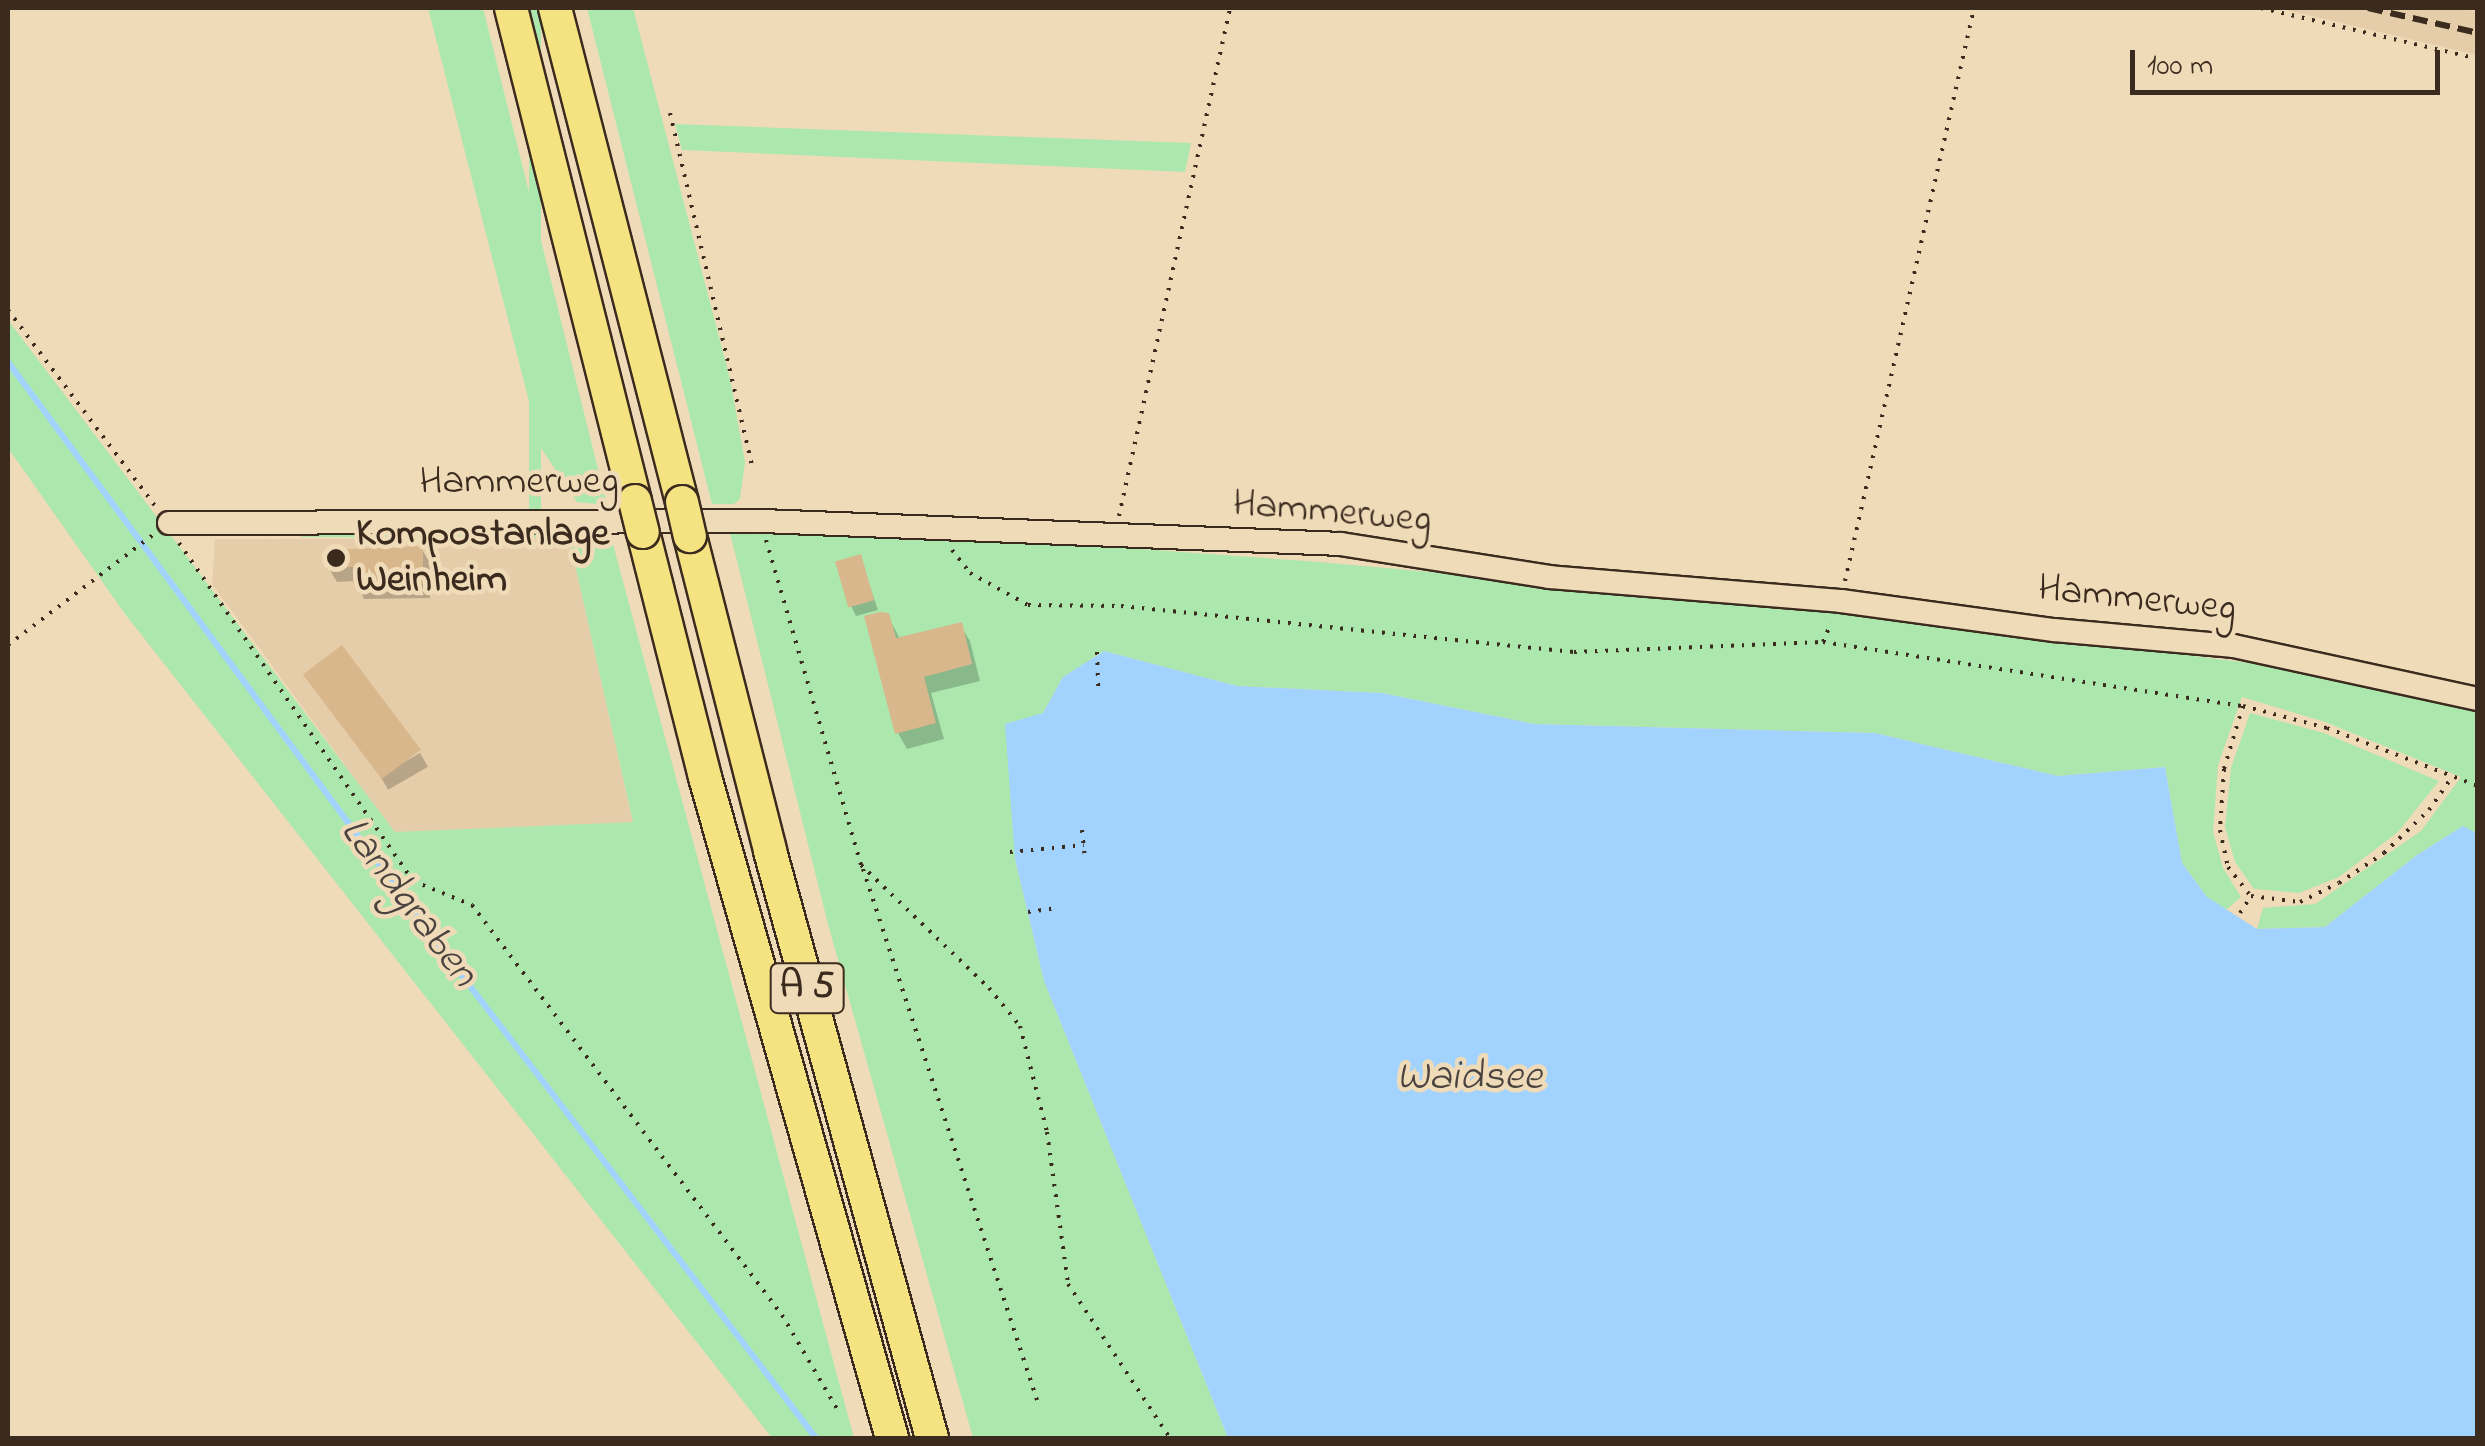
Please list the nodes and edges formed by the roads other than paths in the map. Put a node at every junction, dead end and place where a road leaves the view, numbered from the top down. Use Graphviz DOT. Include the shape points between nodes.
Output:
graph roads {
  1 [pos="511,8"];
  2 [pos="555,8"];
  3 [pos="160,530"];
  4 [pos="2478,699"];
  5 [pos="892,1438"];
  6 [pos="932,1438"];
  1 -- 5 [label="highway, A 5" via="704,777"];
  2 -- 6 [label="highway, A 5, bridge" via="770,851"];
  3 -- 4 [label="street, Hammerweg" via="762,521 1341,544 1549,577 1841,601 2234,646"];
}
